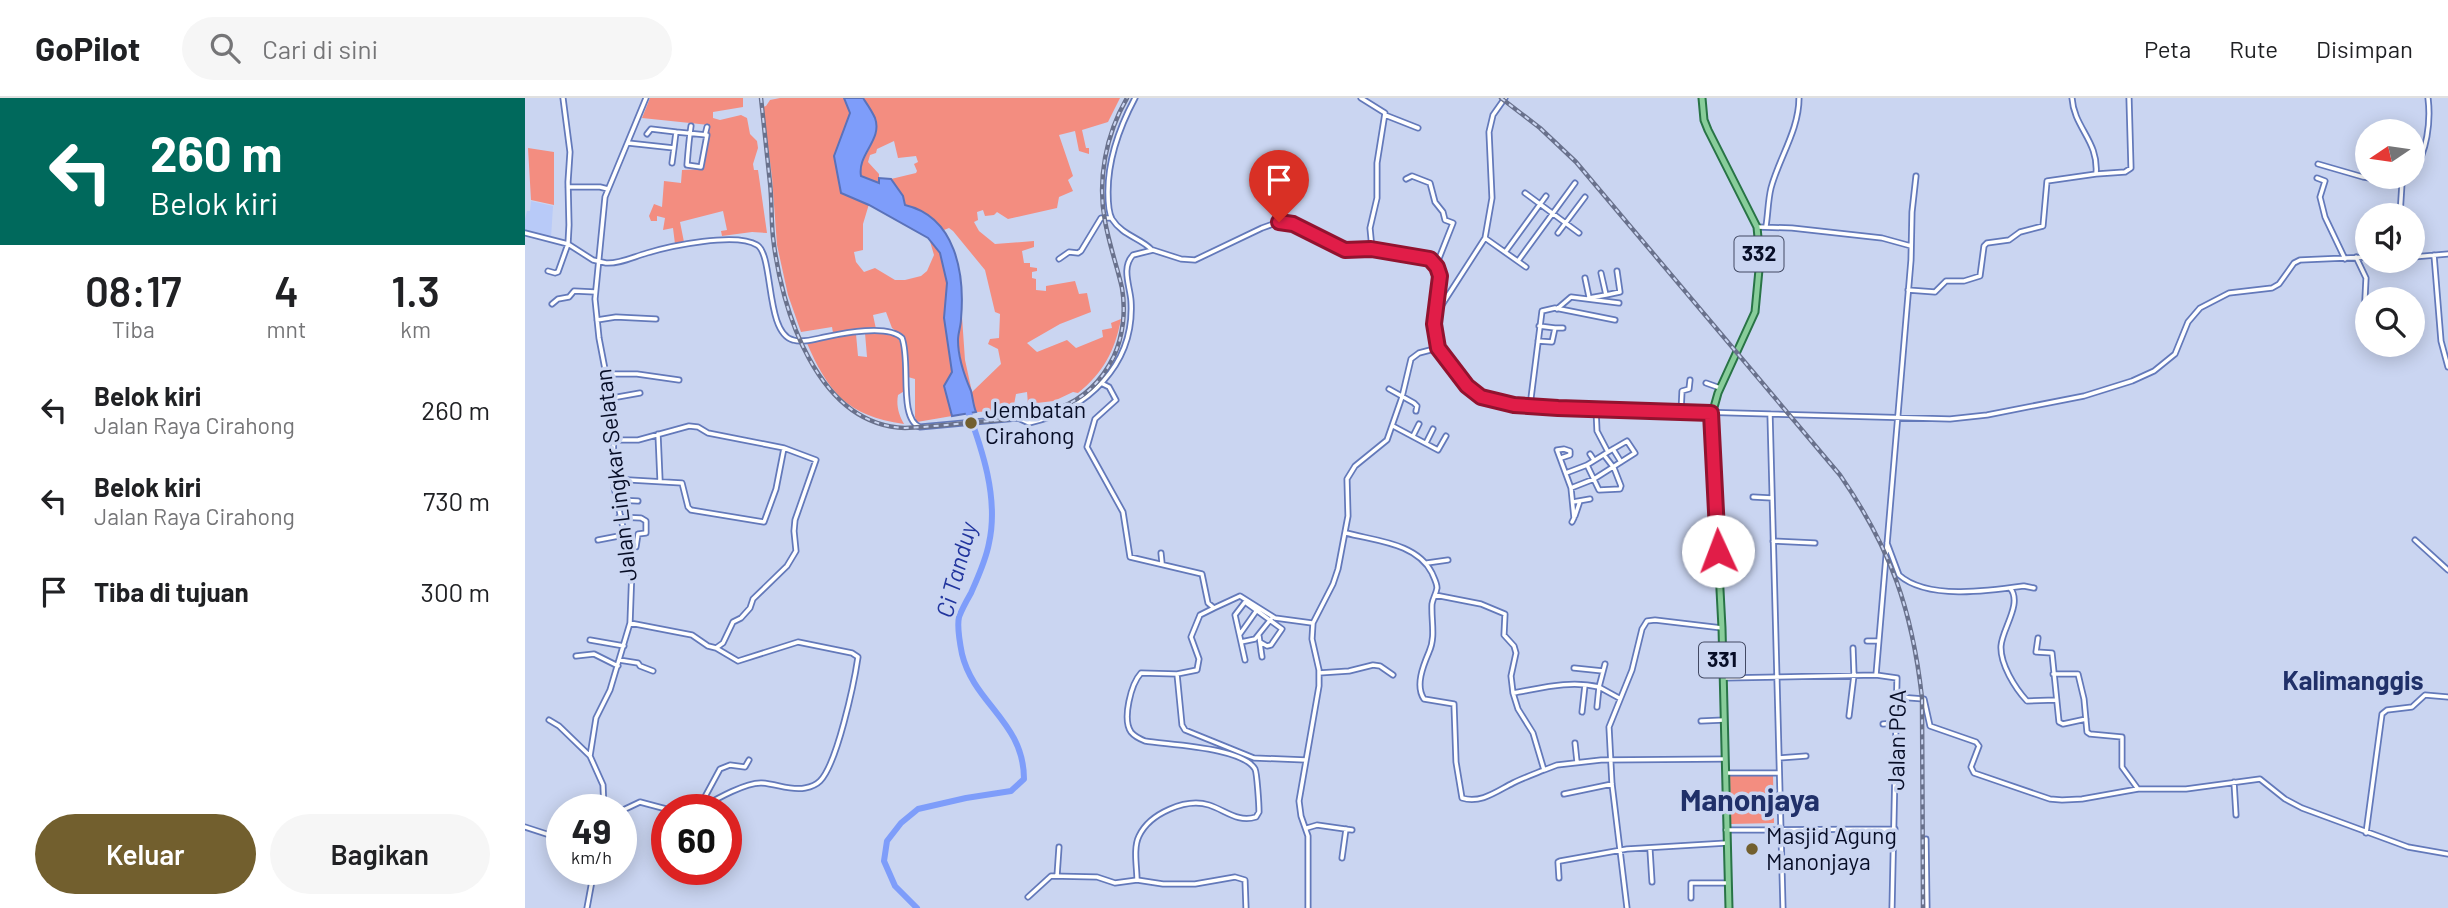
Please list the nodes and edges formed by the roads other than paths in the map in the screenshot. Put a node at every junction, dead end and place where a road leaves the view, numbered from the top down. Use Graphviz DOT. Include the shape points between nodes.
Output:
graph roads {
  1 [pos="563,98"];
  2 [pos="646,98"];
  3 [pos="1135,98"];
  4 [pos="1361,98"];
  5 [pos="1505,98"];
  6 [pos="1702,98"];
  7 [pos="1799,98"];
  8 [pos="2072,98"];
  9 [pos="2129,98"];
  10 [pos="2428,98"];
  11 [pos="1385,115"];
  12 [pos="691,126"];
  13 [pos="707,127"];
  14 [pos="1418,128"];
  15 [pos="676,132"];
  16 [pos="690,133"];
  17 [pos="647,134"];
  18 [pos="705,135"];
  19 [pos="2425,141"];
  20 [pos="628,143"];
  21 [pos="674,148"];
  22 [pos="672,163"];
  23 [pos="2318,164"];
  24 [pos="2096,174"];
  25 [pos="2355,175"];
  26 [pos="1916,176"];
  27 [pos="2316,178"];
  28 [pos="1406,179"];
  29 [pos="1575,183"];
  30 [pos="568,187"];
  31 [pos="608,189"];
  32 [pos="1525,193"];
  33 [pos="1546,196"];
  34 [pos="1585,197"];
  35 [pos="1540,204"];
  36 [pos="1553,214"];
  37 [pos="1111,218"];
  38 [pos="1566,223"];
  39 [pos="1766,226"];
  40 [pos="1757,227"];
  41 [pos="525,233"];
  42 [pos="1558,233"];
  43 [pos="1579,233"];
  44 [pos="1485,238"];
  45 [pos="568,244"];
  46 [pos="1910,246"];
  47 [pos="1371,249"];
  48 [pos="1153,250"];
  49 [pos="1506,251"];
  50 [pos="2448,254"];
  51 [pos="2434,255"];
  52 [pos="2425,256"];
  53 [pos="2355,257"];
  54 [pos="1059,259"];
  55 [pos="2345,259"];
  56 [pos="1518,261"];
  57 [pos="600,263"];
  58 [pos="1436,266"];
  59 [pos="1526,267"];
  60 [pos="548,271"];
  61 [pos="1617,271"];
  62 [pos="1601,274"];
  63 [pos="1585,278"];
  64 [pos="1908,290"];
  65 [pos="596,292"];
  66 [pos="1606,295"];
  67 [pos="1589,298"];
  68 [pos="1619,303"];
  69 [pos="552,304"];
  70 [pos="1557,309"];
  71 [pos="1435,315"];
  72 [pos="656,319"];
  73 [pos="597,320"];
  74 [pos="1615,320"];
  75 [pos="1539,326"];
  76 [pos="1556,328"];
  77 [pos="1563,328"];
  78 [pos="1538,341"];
  79 [pos="1438,348"];
  80 [pos="2448,366"];
  81 [pos="606,374"];
  82 [pos="679,380"];
  83 [pos="1690,380"];
  84 [pos="1706,383"];
  85 [pos="1103,384"];
  86 [pos="1720,388"];
  87 [pos="1389,389"];
  88 [pos="640,394"];
  89 [pos="1402,397"];
  90 [pos="611,398"];
  91 [pos="1530,406"];
  92 [pos="1596,410"];
  93 [pos="1416,411"];
  94 [pos="1681,412"];
  95 [pos="1711,413"];
  96 [pos="1770,414"];
  97 [pos="1897,417"];
  98 [pos="1419,424"];
  99 [pos="1393,426"];
  100 [pos="1433,429"];
  101 [pos="658,433"];
  102 [pos="1413,436"];
  103 [pos="1446,436"];
  104 [pos="614,440"];
  105 [pos="1426,443"];
  106 [pos="785,448"];
  107 [pos="1608,452"];
  108 [pos="1590,454"];
  109 [pos="1560,458"];
  110 [pos="1594,460"];
  111 [pos="1621,462"];
  112 [pos="1587,465"];
  113 [pos="1614,468"];
  114 [pos="1566,472"];
  115 [pos="613,478"];
  116 [pos="1594,479"];
  117 [pos="660,481"];
  118 [pos="1571,488"];
  119 [pos="1753,497"];
  120 [pos="1772,498"];
  121 [pos="1590,499"];
  122 [pos="616,500"];
  123 [pos="638,501"];
  124 [pos="1580,501"];
  125 [pos="1573,502"];
  126 [pos="619,517"];
  127 [pos="1345,533"];
  128 [pos="624,535"];
  129 [pos="598,540"];
  130 [pos="2415,540"];
  131 [pos="1773,541"];
  132 [pos="1887,541"];
  133 [pos="1815,543"];
  134 [pos="636,547"];
  135 [pos="1161,553"];
  136 [pos="1448,560"];
  137 [pos="1162,563"];
  138 [pos="1427,563"];
  139 [pos="2448,570"];
  140 [pos="2010,588"];
  141 [pos="2034,588"];
  142 [pos="1435,595"];
  143 [pos="1213,608"];
  144 [pos="1257,610"];
  145 [pos="1273,619"];
  146 [pos="630,623"];
  147 [pos="1313,623"];
  148 [pos="1722,628"];
  149 [pos="1239,635"];
  150 [pos="1259,636"];
  151 [pos="2038,638"];
  152 [pos="590,640"];
  153 [pos="1867,641"];
  154 [pos="1878,641"];
  155 [pos="1241,642"];
  156 [pos="1260,642"];
  157 [pos="624,646"];
  158 [pos="716,648"];
  159 [pos="1853,648"];
  160 [pos="1261,651"];
  161 [pos="1721,652"];
  162 [pos="1737,652"];
  163 [pos="576,656"];
  164 [pos="619,660"];
  165 [pos="1245,660"];
  166 [pos="1605,664"];
  167 [pos="618,666"];
  168 [pos="1574,668"];
  169 [pos="653,671"];
  170 [pos="1603,671"];
  171 [pos="1319,673"];
  172 [pos="1177,674"];
  173 [pos="2053,674"];
  174 [pos="1393,675"];
  175 [pos="1854,675"];
  176 [pos="1876,675"];
  177 [pos="1776,677"];
  178 [pos="1722,678"];
  179 [pos="1585,685"];
  180 [pos="1599,687"];
  181 [pos="1513,693"];
  182 [pos="1898,697"];
  183 [pos="2448,697"];
  184 [pos="1619,698"];
  185 [pos="2056,700"];
  186 [pos="1597,706"];
  187 [pos="1583,712"];
  188 [pos="1849,716"];
  189 [pos="2086,719"];
  190 [pos="549,720"];
  191 [pos="1701,720"];
  192 [pos="1724,720"];
  193 [pos="1897,723"];
  194 [pos="1883,724"];
  195 [pos="587,739"];
  196 [pos="592,743"];
  197 [pos="1575,743"];
  198 [pos="590,756"];
  199 [pos="1806,756"];
  200 [pos="1254,758"];
  201 [pos="1779,758"];
  202 [pos="1725,759"];
  203 [pos="749,760"];
  204 [pos="1306,760"];
  205 [pos="1249,762"];
  206 [pos="1577,762"];
  207 [pos="1610,762"];
  208 [pos="1544,769"];
  209 [pos="1726,773"];
  210 [pos="1778,773"];
  211 [pos="2234,782"];
  212 [pos="1612,785"];
  213 [pos="2138,789"];
  214 [pos="603,794"];
  215 [pos="708,794"];
  216 [pos="731,794"];
  217 [pos="1564,794"];
  218 [pos="2237,815"];
  219 [pos="525,827"];
  220 [pos="1307,828"];
  221 [pos="1346,829"];
  222 [pos="1780,829"];
  223 [pos="1352,830"];
  224 [pos="1726,830"];
  225 [pos="1895,830"];
  226 [pos="2366,833"];
  227 [pos="546,834"];
  228 [pos="1926,839"];
  229 [pos="1727,843"];
  230 [pos="1059,847"];
  231 [pos="1650,849"];
  232 [pos="1620,850"];
  233 [pos="2448,854"];
  234 [pos="1342,858"];
  235 [pos="1057,876"];
  236 [pos="1559,878"];
  237 [pos="1137,880"];
  238 [pos="1652,882"];
  239 [pos="1727,883"];
  240 [pos="591,885"];
  241 [pos="1028,897"];
  242 [pos="1691,898"];
  243 [pos="587,908"];
  244 [pos="1246,908"];
  245 [pos="1308,908"];
  246 [pos="1627,908"];
  247 [pos="1728,908"];
  248 [pos="1783,908"];
  249 [pos="1892,908"];
  250 [pos="1927,908"];
  1 -- 30 [label="street" via="570,152"];
  2 -- 20 [label="street, Jalan Lingkar Selatan"];
  3 -- 37 [label="street" via="1109,163"];
  4 -- 11 [label="street"];
  5 -- 44 [label="street" via="1493,115 1489,132 1492,198"];
  6 -- 40 [label="main road, 332" via="1708,130"];
  7 -- 39 [label="street" via="1771,188"];
  8 -- 24 [label="street" via="2073,114 2094,148"];
  9 -- 24 [label="street" via="2131,168"];
  10 -- 19 [label="street"];
  11 -- 14 [label="street"];
  11 -- 47 [label="street"];
  12 -- 16 [label="street"];
  13 -- 18 [label="street"];
  15 -- 16 [label="street"];
  15 -- 17 [label="street" via="651,129"];
  15 -- 21 [label="street"];
  16 -- 18 [label="street"];
  16 -- 18 [label="street" via="687,166 698,168"];
  20 -- 21 [label="street"];
  20 -- 31 [label="street, Jalan Lingkar Selatan"];
  21 -- 22 [label="street"];
  23 -- 25 [label="street"];
  24 -- 64 [label="street" via="2047,181 2043,226 1984,246 1980,276 1946,281 1935,292"];
  26 -- 46 [label="street"];
  27 -- 55 [label="street" via="2325,181 2320,197 2325,217"];
  28 -- 58 [label="street" via="1412,176 1430,183 1445,220 1453,223"];
  29 -- 36 [label="street"];
  30 -- 31 [label="street"];
  30 -- 45 [label="street"];
  31 -- 57 [label="street, Jalan Lingkar Selatan"];
  32 -- 35 [label="street"];
  33 -- 35 [label="street"];
  34 -- 38 [label="street"];
  35 -- 36 [label="street"];
  35 -- 49 [label="street"];
  36 -- 38 [label="street"];
  36 -- 56 [label="street"];
  37 -- 48 [label="street"];
  37 -- 54 [label="street" via="1101,218 1078,253 1069,252"];
  38 -- 42 [label="street"];
  38 -- 43 [label="street"];
  39 -- 40 [label="street"];
  39 -- 46 [label="street" via="1882,238"];
  40 -- 86 [label="main road, 332" via="1757,305"];
  41 -- 45 [label="street"];
  44 -- 49 [label="street"];
  44 -- 71 [label="street"];
  45 -- 57 [label="street"];
  45 -- 60 [label="street" via="558,272"];
  46 -- 64 [label="street"];
  47 -- 48 [label="street" via="1340,248 1283,222 1195,260"];
  47 -- 58 [label="street" via="1427,258"];
  48 -- 85 [label="street" via="1128,261 1129,330 1118,363"];
  49 -- 56 [label="street"];
  50 -- 51 [label="street"];
  51 -- 52 [label="street"];
  51 -- 80 [label="street" via="2441,341"];
  53 -- 55 [label="street"];
  55 -- 97 [label="street" via="2300,260 2272,288 2229,293 2208,303 2188,322 2175,354 2132,381 2084,396 1987,415"];
  56 -- 59 [label="street"];
  57 -- 65 [label="street, Jalan Lingkar Selatan"];
  57 -- 85 [label="street" via="613,264 685,244 754,243 764,254 773,307 789,339 882,331 902,338 907,409 920,428 1018,418 1029,423 1061,413"];
  58 -- 71 [label="street" via="1441,282"];
  61 -- 66 [label="street" via="1621,292"];
  62 -- 66 [label="street"];
  63 -- 67 [label="street"];
  64 -- 97 [label="street"];
  65 -- 69 [label="street" via="575,291"];
  65 -- 73 [label="street, Jalan Lingkar Selatan"];
  66 -- 67 [label="street"];
  67 -- 68 [label="street"];
  67 -- 70 [label="street" via="1568,298"];
  70 -- 74 [label="street"];
  70 -- 75 [label="street" via="1542,311"];
  71 -- 79 [label="street"];
  72 -- 73 [label="street"];
  73 -- 81 [label="street, Jalan Lingkar Selatan"];
  75 -- 76 [label="street"];
  75 -- 78 [label="street"];
  76 -- 77 [label="street"];
  76 -- 78 [label="street" via="1552,342"];
  78 -- 91 [label="street"];
  79 -- 89 [label="street" via="1411,359"];
  79 -- 91 [label="street" via="1481,397"];
  81 -- 82 [label="street"];
  81 -- 90 [label="street, Jalan Lingkar Selatan"];
  83 -- 94 [label="street" via="1689,389 1682,391"];
  84 -- 86 [label="street"];
  85 -- 137 [label="street" via="1116,400 1097,416 1087,447 1123,512 1129,556"];
  86 -- 95 [label="main road, 332"];
  87 -- 89 [label="street"];
  88 -- 90 [label="street"];
  89 -- 93 [label="street" via="1415,403"];
  89 -- 99 [label="street"];
  90 -- 104 [label="street, Jalan Lingkar Selatan"];
  91 -- 92 [label="street"];
  92 -- 94 [label="street"];
  92 -- 107 [label="street" via="1597,431"];
  94 -- 95 [label="street"];
  95 -- 96 [label="street"];
  95 -- 148 [label="main road, 331"];
  96 -- 97 [label="street"];
  96 -- 120 [label="street"];
  97 -- 132 [label="street"];
  98 -- 102 [label="street"];
  99 -- 102 [label="street"];
  99 -- 127 [label="street" via="1383,444 1355,466 1347,479"];
  100 -- 105 [label="street"];
  101 -- 104 [label="street" via="638,440"];
  101 -- 106 [label="street" via="698,427"];
  101 -- 117 [label="street"];
  102 -- 105 [label="street"];
  103 -- 105 [label="street" via="1439,450"];
  104 -- 115 [label="street, Jalan Lingkar Selatan"];
  106 -- 117 [label="street" via="764,522 691,510 683,484"];
  106 -- 158 [label="street" via="816,460 795,520 796,551"];
  107 -- 110 [label="street"];
  107 -- 111 [label="street"];
  107 -- 111 [label="street" via="1627,440 1635,453"];
  107 -- 113 [label="street"];
  108 -- 110 [label="street"];
  109 -- 114 [label="street"];
  110 -- 112 [label="street"];
  111 -- 113 [label="street"];
  112 -- 114 [label="street"];
  112 -- 116 [label="street"];
  113 -- 116 [label="street"];
  113 -- 116 [label="street" via="1620,489 1599,490"];
  114 -- 118 [label="street"];
  115 -- 117 [label="street"];
  115 -- 122 [label="street, Jalan Lingkar Selatan"];
  116 -- 118 [label="street"];
  118 -- 125 [label="street"];
  119 -- 120 [label="street"];
  120 -- 131 [label="street"];
  121 -- 124 [label="street"];
  122 -- 123 [label="street"];
  122 -- 126 [label="street, Jalan Lingkar Selatan"];
  124 -- 125 [label="street"];
  124 -- 125 [label="street" via="1573,520"];
  126 -- 128 [label="street, Jalan Lingkar Selatan"];
  126 -- 134 [label="street" via="641,518 647,523 646,534 638,534"];
  127 -- 138 [label="street" via="1408,549"];
  127 -- 147 [label="street" via="1336,577"];
  128 -- 129 [label="street"];
  128 -- 146 [label="street, Jalan Lingkar Selatan" via="632,568"];
  130 -- 139 [label="street"];
  131 -- 133 [label="street"];
  131 -- 177 [label="street"];
  132 -- 140 [label="street" via="1899,575 1925,589"];
  132 -- 154 [label="street"];
  135 -- 137 [label="street"];
  136 -- 138 [label="street"];
  137 -- 143 [label="street" via="1202,574"];
  138 -- 142 [label="street" via="1437,585"];
  140 -- 141 [label="street"];
  140 -- 185 [label="street" via="2014,599 2001,645 2007,669 2027,701"];
  142 -- 181 [label="street" via="1505,614 1504,635 1516,653"];
  142 -- 208 [label="street" via="1433,636 1420,694 1424,699 1454,704 1462,798 1492,795"];
  143 -- 145 [label="street" via="1240,596"];
  143 -- 172 [label="street" via="1200,615 1191,637 1198,668"];
  144 -- 145 [label="street"];
  144 -- 149 [label="street"];
  144 -- 149 [label="street" via="1245,602 1236,611"];
  145 -- 147 [label="street"];
  145 -- 150 [label="street"];
  145 -- 156 [label="street" via="1283,632 1271,645"];
  146 -- 157 [label="street, Jalan Lingkar Selatan"];
  146 -- 158 [label="street" via="692,635"];
  147 -- 171 [label="street"];
  148 -- 161 [label="main road, 331"];
  148 -- 184 [label="street" via="1647,621"];
  149 -- 155 [label="street"];
  150 -- 155 [label="street"];
  150 -- 156 [label="street"];
  151 -- 173 [label="street" via="2036,651 2052,652"];
  152 -- 157 [label="street"];
  153 -- 154 [label="street"];
  154 -- 176 [label="street"];
  155 -- 165 [label="street"];
  156 -- 160 [label="street" via="1262,657"];
  157 -- 164 [label="street, Jalan Lingkar Selatan"];
  158 -- 216 [label="street" via="738,661 798,642 858,657 840,738 820,781 796,789 757,784"];
  159 -- 175 [label="street"];
  161 -- 162 [label="street"];
  161 -- 178 [label="main road, 331"];
  163 -- 167 [label="street" via="594,654"];
  164 -- 167 [label="street, Jalan Lingkar Selatan"];
  164 -- 169 [label="street"];
  166 -- 170 [label="street"];
  167 -- 196 [label="street, Jalan Lingkar Selatan" via="596,718"];
  168 -- 170 [label="street"];
  170 -- 180 [label="street"];
  171 -- 174 [label="street" via="1373,665"];
  171 -- 204 [label="street"];
  172 -- 200 [label="street" via="1185,730"];
  172 -- 205 [label="street" via="1141,673 1136,678 1128,715 1131,732 1145,741 1214,750"];
  173 -- 185 [label="street"];
  173 -- 189 [label="street" via="2078,674"];
  175 -- 176 [label="street"];
  175 -- 177 [label="street"];
  175 -- 188 [label="street"];
  176 -- 182 [label="street, Jalan PGA" via="1896,677"];
  177 -- 178 [label="street"];
  177 -- 201 [label="street"];
  178 -- 192 [label="main road, 331"];
  179 -- 180 [label="street"];
  179 -- 181 [label="street" via="1571,683"];
  179 -- 187 [label="street"];
  180 -- 184 [label="street"];
  180 -- 186 [label="street"];
  181 -- 208 [label="street"];
  182 -- 193 [label="street, Jalan PGA"];
  182 -- 213 [label="street" via="1924,699 1930,726 1976,742 1974,773 2050,799 2082,799"];
  183 -- 226 [label="street" via="2425,695 2410,708 2382,714"];
  184 -- 207 [label="street" via="1609,727"];
  185 -- 189 [label="street" via="2060,723"];
  189 -- 213 [label="street" via="2089,734 2122,737 2122,767"];
  190 -- 198 [label="street"];
  191 -- 192 [label="street"];
  192 -- 202 [label="main road, 331"];
  193 -- 194 [label="street"];
  193 -- 225 [label="street, Jalan PGA"];
  195 -- 196 [label="street"];
  196 -- 198 [label="street, Jalan Lingkar Selatan"];
  197 -- 206 [label="street"];
  198 -- 214 [label="street"];
  199 -- 201 [label="street"];
  200 -- 204 [label="street"];
  200 -- 205 [label="street"];
  201 -- 210 [label="street"];
  202 -- 207 [label="street"];
  202 -- 209 [label="main road, 331"];
  203 -- 215 [label="street" via="745,767 720,769"];
  204 -- 220 [label="street" via="1299,809"];
  205 -- 237 [label="street" via="1257,774 1256,817 1233,816 1210,805 1190,803 1162,813 1139,836"];
  206 -- 207 [label="street"];
  206 -- 208 [label="street"];
  207 -- 212 [label="street"];
  209 -- 210 [label="street"];
  209 -- 224 [label="main road, 331"];
  210 -- 222 [label="street"];
  211 -- 213 [label="street"];
  211 -- 218 [label="street"];
  211 -- 226 [label="street" via="2260,779 2285,799"];
  212 -- 217 [label="street"];
  212 -- 232 [label="street"];
  219 -- 227 [label="street"];
  220 -- 221 [label="street"];
  220 -- 245 [label="street"];
  221 -- 223 [label="street"];
  221 -- 234 [label="street"];
  222 -- 224 [label="street"];
  222 -- 225 [label="street"];
  222 -- 248 [label="street"];
  224 -- 229 [label="main road, 331"];
  225 -- 249 [label="street, Jalan PGA"];
  226 -- 233 [label="street"];
  228 -- 250 [label="street"];
  229 -- 231 [label="street"];
  229 -- 239 [label="main road, 331"];
  230 -- 235 [label="street"];
  231 -- 232 [label="street"];
  231 -- 238 [label="street"];
  232 -- 236 [label="street" via="1560,860"];
  232 -- 246 [label="street"];
  235 -- 237 [label="street" via="1097,877 1115,883"];
  235 -- 241 [label="street" via="1049,877"];
  237 -- 244 [label="street" via="1195,884 1240,877 1246,884"];
  239 -- 242 [label="street" via="1691,883"];
  239 -- 247 [label="main road, 331"];
  240 -- 243 [label="street"];
}
